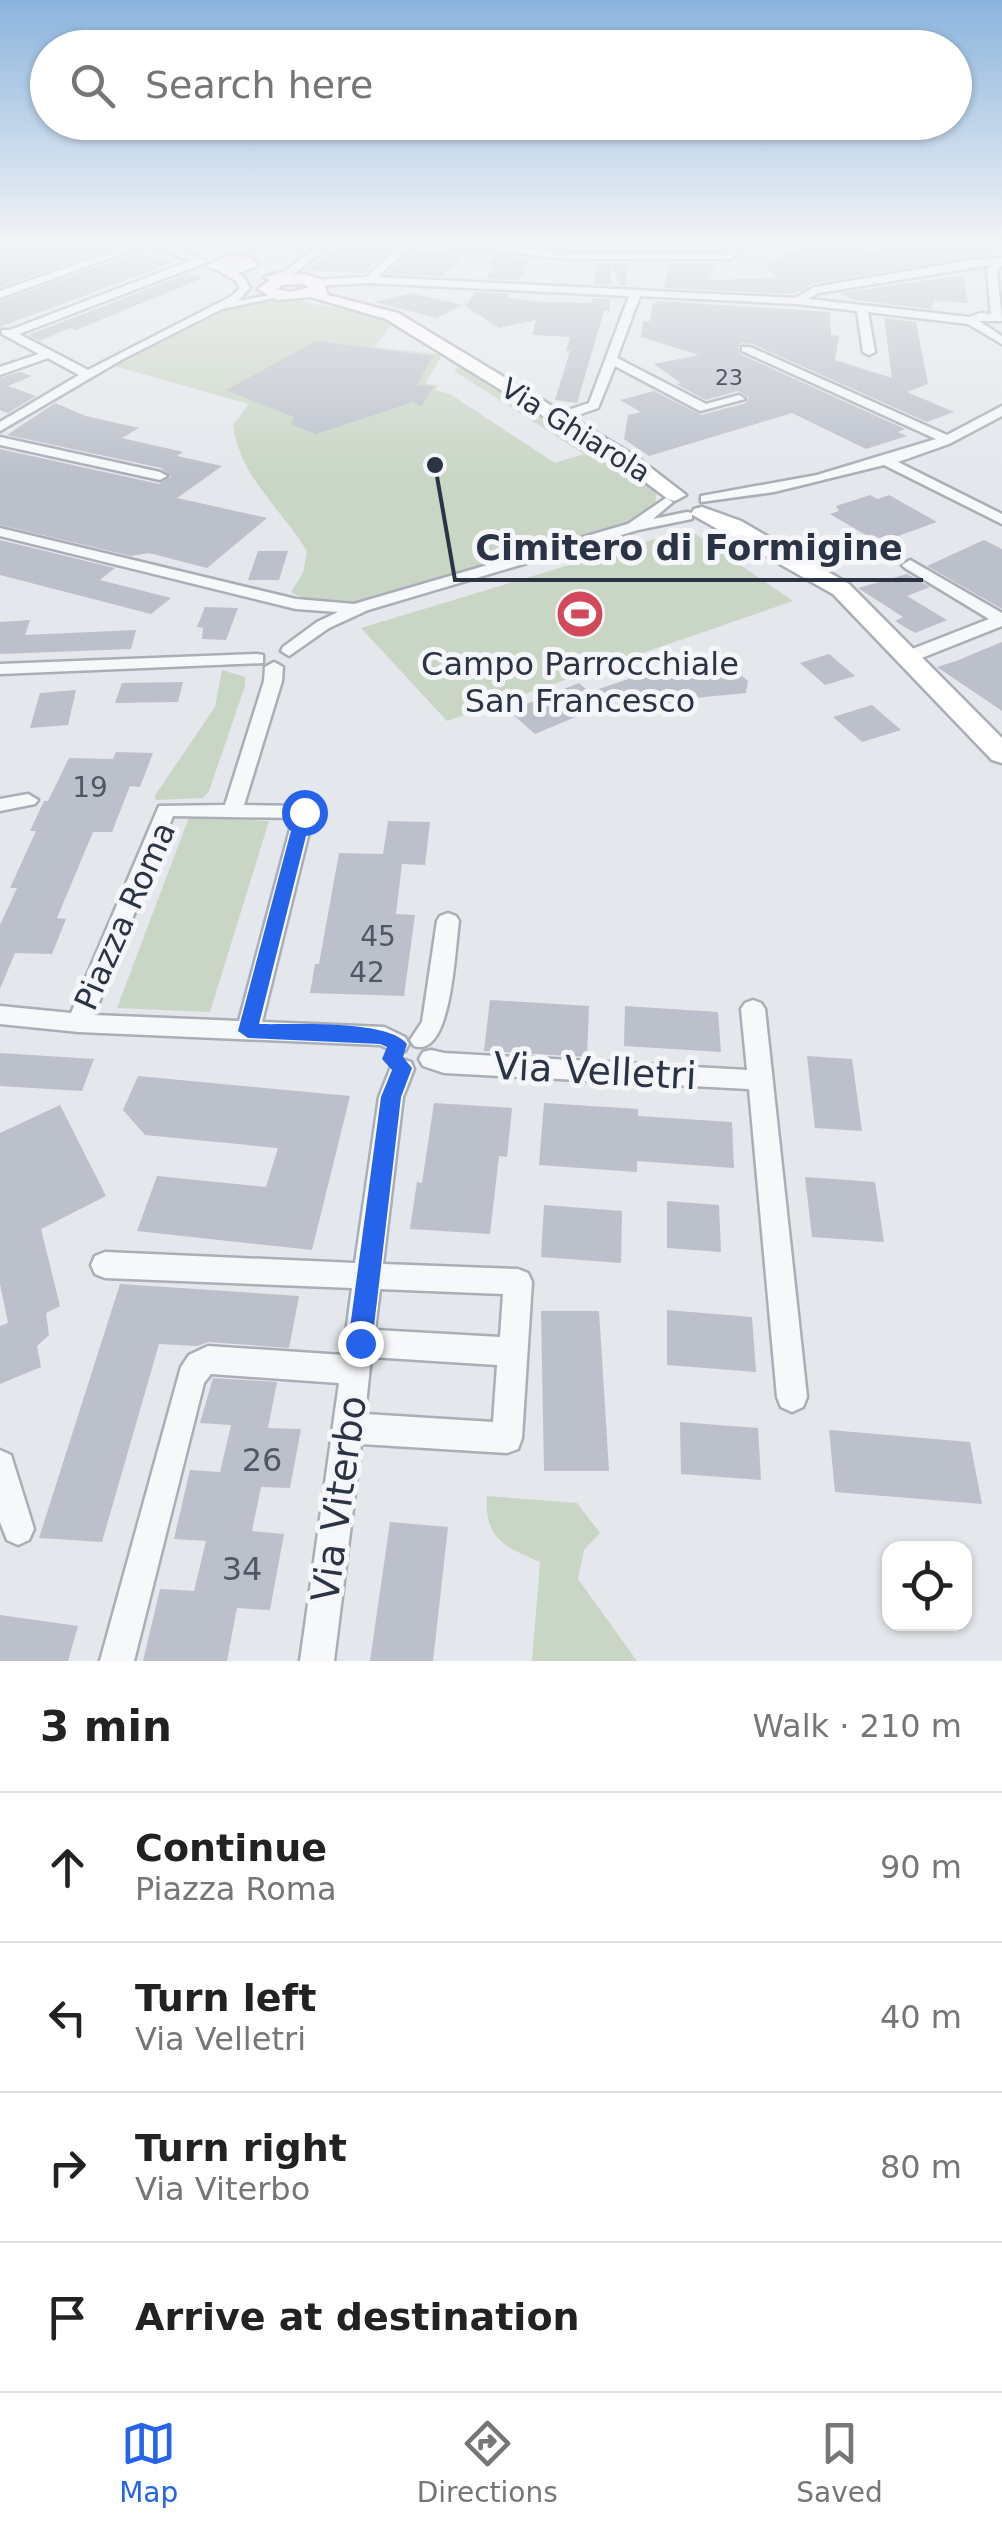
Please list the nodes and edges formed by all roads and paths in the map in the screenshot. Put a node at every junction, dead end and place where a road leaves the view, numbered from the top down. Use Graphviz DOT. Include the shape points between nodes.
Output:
graph roads {
  1 [pos="33,322"];
  2 [pos="191,322"];
  3 [pos="401,322"];
  4 [pos="626,322"];
  5 [pos="864,322"];
  6 [pos="967,322"];
  7 [pos="971,322"];
  8 [pos="5,332"];
  9 [pos="1002,341"];
  10 [pos="746,349"];
  11 [pos="868,352"];
  12 [pos="49,354"];
  13 [pos="613,360"];
  14 [pos="0,371"];
  15 [pos="88,375"];
  16 [pos="738,399"];
  17 [pos="1002,410"];
  18 [pos="558,418"];
  19 [pos="0,427"];
  20 [pos="946,439"];
  21 [pos="0,441"];
  22 [pos="884,460"];
  23 [pos="160,476"];
  24 [pos="671,498"];
  25 [pos="699,510"];
  26 [pos="1002,520"];
  27 [pos="633,528"];
  28 [pos="0,532"];
  29 [pos="910,564"];
  30 [pos="362,607"];
  31 [pos="908,656"];
  32 [pos="265,663"];
  33 [pos="0,669"];
  34 [pos="1002,754"];
  35 [pos="28,800"];
  36 [pos="0,805"];
  37 [pos="233,809"];
  38 [pos="448,922"];
  39 [pos="752,1009"];
  40 [pos="0,1015"];
  41 [pos="78,1023"];
  42 [pos="248,1031"];
  43 [pos="413,1053"];
  44 [pos="760,1080"];
  45 [pos="105,1265"];
  46 [pos="369,1277"];
  47 [pos="513,1352"];
  48 [pos="358,1356"];
  49 [pos="792,1397"];
  50 [pos="348,1428"];
  51 [pos="0,1466"];
  52 [pos="18,1529"];
  53 [pos="117,1661"];
  54 [pos="317,1661"];
  1 -- 8 [label="street"];
  2 -- 15 [label="street"];
  3 -- 18 [label="street, Via Ghiarola"];
  4 -- 13 [label="street"];
  5 -- 11 [label="street"];
  6 -- 7 [label="street"];
  7 -- 9 [label="street"];
  8 -- 12 [label="street"];
  10 -- 20 [label="street"];
  12 -- 14 [label="street"];
  12 -- 15 [label="street"];
  13 -- 16 [label="street" via="704,408"];
  13 -- 18 [label="street" via="594,405"];
  15 -- 19 [label="street"];
  17 -- 20 [label="street"];
  18 -- 24 [label="street, Via Ghiarola" via="631,462"];
  20 -- 22 [label="street"];
  21 -- 23 [label="street"];
  22 -- 25 [label="street"];
  22 -- 26 [label="street"];
  24 -- 25 [label="street, Via Ghiarola" via="668,509"];
  24 -- 27 [label="street"];
  25 -- 27 [label="street"];
  25 -- 31 [label="street, Via Ghiarola" via="842,589"];
  27 -- 30 [label="street"];
  28 -- 30 [label="street" via="296,604"];
  29 -- 31 [label="street" via="1002,620"];
  30 -- 32 [label="street" via="324,624 288,651 288,662"];
  31 -- 34 [label="street, Via Ghiarola"];
  32 -- 33 [label="street"];
  32 -- 37 [label="street" via="273,681"];
  35 -- 36 [label="street"];
  37 -- 41 [label="street, Piazza Roma" via="166,810"];
  37 -- 42 [label="street, Piazza Roma" via="304,812"];
  38 -- 43 [label="street, Via Viterbo" via="433,1024"];
  39 -- 44 [label="street"];
  40 -- 41 [label="street, Via Velletri"];
  41 -- 42 [label="street, Via Velletri"];
  42 -- 43 [label="street, Via Velletri" via="384,1036"];
  43 -- 44 [label="street, Via Velletri" via="444,1063"];
  43 -- 46 [label="street, Via Viterbo" via="391,1097"];
  44 -- 49 [label="street"];
  45 -- 46 [label="street"];
  46 -- 47 [label="street" via="518,1282"];
  46 -- 48 [label="street, Via Viterbo"];
  47 -- 48 [label="street"];
  47 -- 50 [label="street" via="507,1438"];
  48 -- 50 [label="street, Via Viterbo"];
  48 -- 53 [label="street" via="200,1365 191,1377"];
  50 -- 54 [label="street, Via Viterbo"];
  51 -- 52 [label="street"];
}
